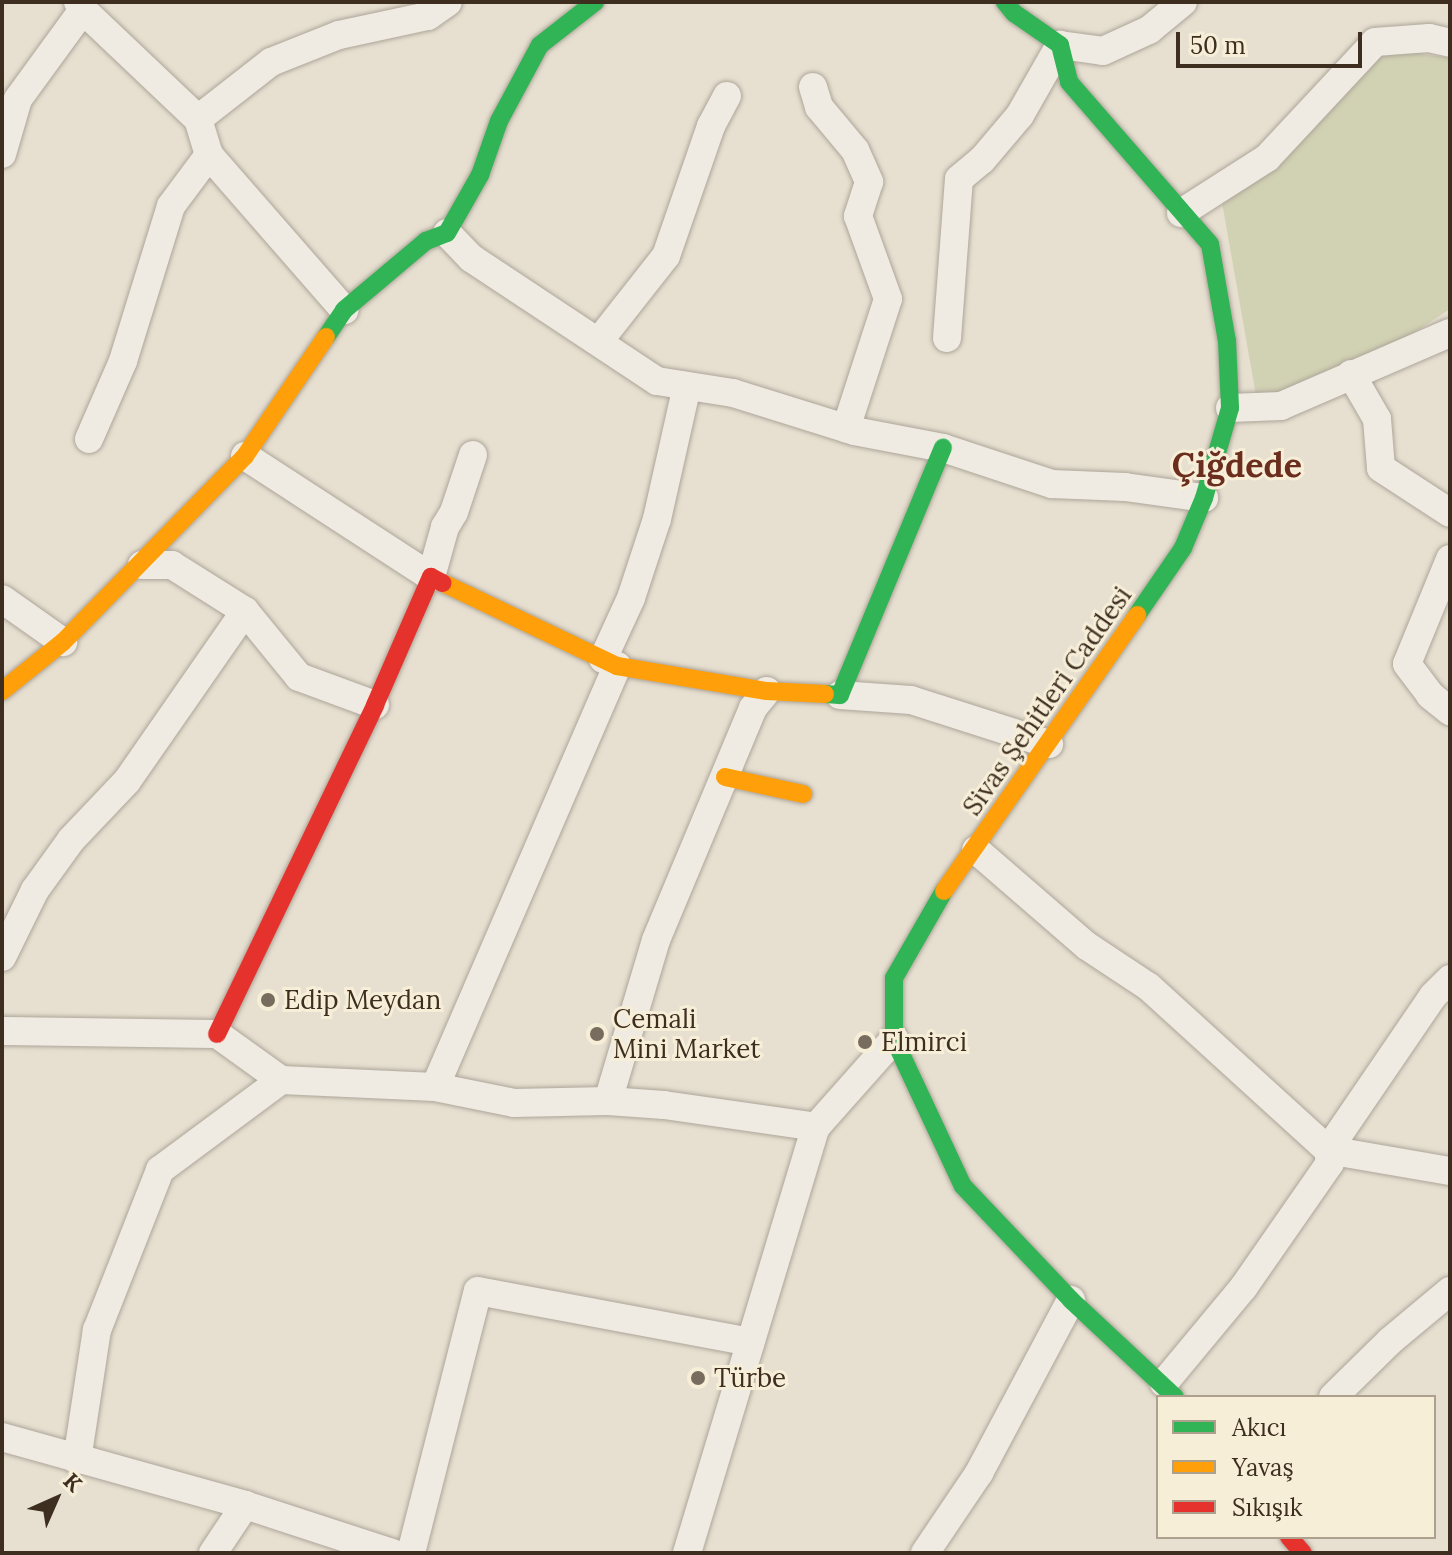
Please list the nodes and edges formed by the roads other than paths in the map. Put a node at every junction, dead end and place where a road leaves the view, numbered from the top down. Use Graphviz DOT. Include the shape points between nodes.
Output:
graph roads {
  1 [pos="448,2"];
  2 [pos="595,2"];
  3 [pos="1005,2"];
  4 [pos="1183,2"];
  5 [pos="81,6"];
  6 [pos="1450,43"];
  7 [pos="1060,45"];
  8 [pos="813,87"];
  9 [pos="727,96"];
  10 [pos="198,119"];
  11 [pos="2,154"];
  12 [pos="209,155"];
  13 [pos="1181,213"];
  14 [pos="447,233"];
  15 [pos="344,310"];
  16 [pos="1450,333"];
  17 [pos="947,338"];
  18 [pos="599,341"];
  19 [pos="1351,374"];
  20 [pos="687,386"];
  21 [pos="1230,408"];
  22 [pos="846,428"];
  23 [pos="89,439"];
  24 [pos="943,448"];
  25 [pos="473,455"];
  26 [pos="245,456"];
  27 [pos="1204,498"];
  28 [pos="1450,513"];
  29 [pos="1450,559"];
  30 [pos="142,565"];
  31 [pos="431,577"];
  32 [pos="2,599"];
  33 [pos="245,611"];
  34 [pos="63,642"];
  35 [pos="610,662"];
  36 [pos="2,691"];
  37 [pos="767,691"];
  38 [pos="840,695"];
  39 [pos="375,705"];
  40 [pos="1450,711"];
  41 [pos="1049,744"];
  42 [pos="725,777"];
  43 [pos="803,794"];
  44 [pos="976,850"];
  45 [pos="2,957"];
  46 [pos="1450,979"];
  47 [pos="2,1031"];
  48 [pos="217,1034"];
  49 [pos="894,1039"];
  50 [pos="281,1080"];
  51 [pos="435,1087"];
  52 [pos="608,1101"];
  53 [pos="816,1127"];
  54 [pos="1328,1150"];
  55 [pos="1450,1171"];
  56 [pos="1450,1291"];
  57 [pos="1071,1300"];
  58 [pos="750,1342"];
  59 [pos="1170,1390"];
  60 [pos="1335,1395"];
  61 [pos="2,1437"];
  62 [pos="77,1460"];
  63 [pos="245,1505"];
  64 [pos="213,1553"];
  65 [pos="392,1553"];
  66 [pos="411,1553"];
  67 [pos="687,1553"];
  68 [pos="925,1553"];
  1 -- 10 [label="street" via="428,16 339,35 271,62"];
  2 -- 14 [label="street" via="540,45"];
  3 -- 7 [label="street"];
  4 -- 7 [label="street" via="1149,30 1103,51"];
  5 -- 10 [label="street"];
  5 -- 11 [label="street" via="18,99"];
  6 -- 13 [label="street" via="1429,38 1375,42 1267,158"];
  7 -- 13 [label="street, Sivas Şehitleri Caddesi" via="1069,82"];
  7 -- 17 [label="street" via="1020,115 959,179"];
  8 -- 22 [label="street" via="819,107 855,150 869,182 858,216 888,299"];
  9 -- 18 [label="street" via="711,126 666,256"];
  10 -- 12 [label="street"];
  12 -- 15 [label="street"];
  12 -- 23 [label="street" via="171,206 123,361"];
  13 -- 21 [label="street, Sivas Şehitleri Caddesi" via="1210,244 1227,341"];
  14 -- 15 [label="street" via="426,241"];
  14 -- 18 [label="street" via="471,258"];
  15 -- 26 [label="street"];
  16 -- 19 [label="street"];
  18 -- 20 [label="street" via="657,381"];
  19 -- 21 [label="street" via="1281,406"];
  19 -- 28 [label="street" via="1377,419 1381,468"];
  20 -- 22 [label="street" via="733,393"];
  20 -- 35 [label="street" via="657,519"];
  21 -- 27 [label="street, Sivas Şehitleri Caddesi"];
  22 -- 24 [label="street"];
  24 -- 27 [label="street" via="1052,484"];
  24 -- 38 [label="street"];
  25 -- 31 [label="street"];
  26 -- 30 [label="street"];
  26 -- 31 [label="street"];
  27 -- 41 [label="street, Sivas Şehitleri Caddesi" via="1183,548"];
  29 -- 40 [label="street" via="1407,664"];
  30 -- 33 [label="street" via="172,565"];
  30 -- 34 [label="street"];
  31 -- 35 [label="street"];
  31 -- 39 [label="street"];
  32 -- 34 [label="street"];
  33 -- 39 [label="street" via="299,677"];
  33 -- 45 [label="street" via="127,781 71,840 35,890"];
  34 -- 36 [label="street"];
  35 -- 37 [label="street"];
  35 -- 51 [label="street"];
  37 -- 38 [label="street"];
  37 -- 42 [label="street" via="753,708"];
  38 -- 41 [label="street" via="911,700"];
  39 -- 48 [label="street"];
  41 -- 44 [label="street, Sivas Şehitleri Caddesi"];
  42 -- 43 [label="street"];
  42 -- 52 [label="street" via="656,940"];
  44 -- 49 [label="street, Sivas Şehitleri Caddesi" via="934,904 894,978"];
  44 -- 54 [label="street" via="1087,946 1149,987"];
  46 -- 54 [label="street"];
  47 -- 48 [label="street"];
  48 -- 50 [label="street"];
  49 -- 53 [label="street"];
  49 -- 57 [label="street, Sivas Şehitleri Caddesi" via="963,1186"];
  50 -- 51 [label="street"];
  50 -- 62 [label="street" via="160,1170 97,1330"];
  51 -- 52 [label="street" via="514,1103"];
  52 -- 53 [label="street"];
  53 -- 58 [label="street"];
  54 -- 55 [label="street"];
  54 -- 59 [label="street" via="1330,1163"];
  56 -- 60 [label="street"];
  57 -- 59 [label="street, Sivas Şehitleri Caddesi"];
  57 -- 68 [label="street" via="979,1473"];
  58 -- 66 [label="street" via="478,1291"];
  58 -- 67 [label="street"];
  61 -- 62 [label="street"];
  62 -- 63 [label="street"];
  63 -- 64 [label="street"];
  63 -- 65 [label="street"];
}
